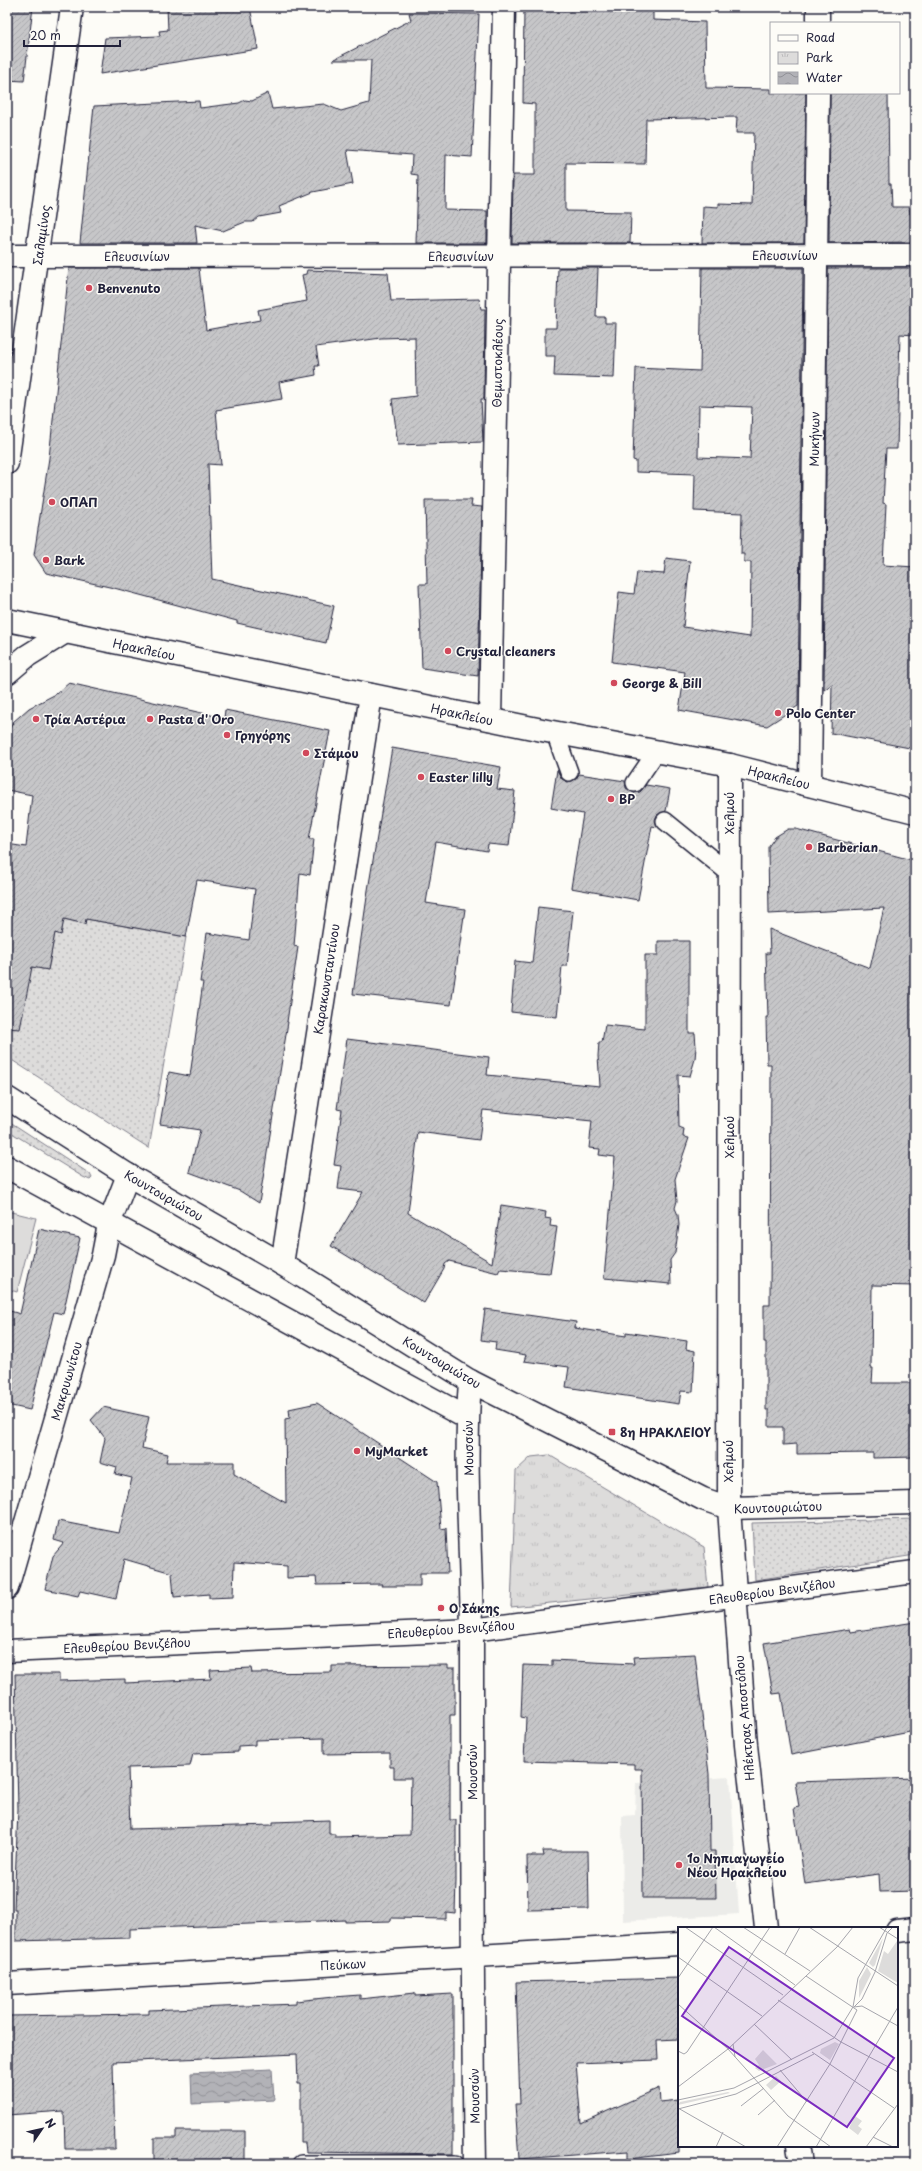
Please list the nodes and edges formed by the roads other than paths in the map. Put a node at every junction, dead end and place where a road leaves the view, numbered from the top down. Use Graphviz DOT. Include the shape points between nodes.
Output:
graph roads {
  1 [pos="72,7"];
  2 [pos="504,7"];
  3 [pos="818,7"];
  4 [pos="818,22"];
  5 [pos="818,94"];
  6 [pos="816,255"];
  7 [pos="915,255"];
  8 [pos="7,256"];
  9 [pos="38,256"];
  10 [pos="499,256"];
  11 [pos="7,463"];
  12 [pos="7,620"];
  13 [pos="64,633"];
  14 [pos="7,673"];
  15 [pos="371,695"];
  16 [pos="490,720"];
  17 [pos="554,733"];
  18 [pos="657,751"];
  19 [pos="730,765"];
  20 [pos="569,772"];
  21 [pos="635,783"];
  22 [pos="810,785"];
  23 [pos="915,812"];
  24 [pos="665,821"];
  25 [pos="729,873"];
  26 [pos="7,1098"];
  27 [pos="7,1167"];
  28 [pos="128,1175"];
  29 [pos="109,1224"];
  30 [pos="282,1264"];
  31 [pos="470,1381"];
  32 [pos="467,1418"];
  33 [pos="915,1503"];
  34 [pos="729,1508"];
  35 [pos="915,1572"];
  36 [pos="7,1588"];
  37 [pos="734,1596"];
  38 [pos="472,1630"];
  39 [pos="7,1650"];
  40 [pos="766,1927"];
  41 [pos="915,1929"];
  42 [pos="898,1930"];
  43 [pos="678,1944"];
  44 [pos="472,1957"];
  45 [pos="7,1984"];
  46 [pos="798,2147"];
  47 [pos="301,2164"];
  48 [pos="455,2164"];
  49 [pos="475,2164"];
  50 [pos="801,2164"];
  1 -- 9 [label="street, Σαλαμίνος"];
  2 -- 10 [label="street, Θεμιστοκλέους"];
  3 -- 4 [label="street"];
  5 -- 6 [label="street, Μυκήνων"];
  6 -- 7 [label="street, Ελευσινίων"];
  6 -- 10 [label="street, Ελευσινίων"];
  6 -- 22 [label="street, Μυκήνων"];
  8 -- 9 [label="street, Ελευσινίων"];
  9 -- 10 [label="street, Ελευσινίων"];
  9 -- 11 [label="street, Σαλαμίνος"];
  10 -- 16 [label="street, Θεμιστοκλέους"];
  12 -- 13 [label="street, Ηρακλείου"];
  13 -- 14 [label="street" via="27,656"];
  13 -- 15 [label="street, Ηρακλείου"];
  15 -- 16 [label="street, Ηρακλείου"];
  15 -- 30 [label="street, Καρακωνσταντίνου"];
  16 -- 17 [label="street, Ηρακλείου"];
  17 -- 18 [label="street, Ηρακλείου"];
  17 -- 20 [label="lane"];
  18 -- 19 [label="street, Ηρακλείου"];
  18 -- 21 [label="lane"];
  19 -- 22 [label="street, Ηρακλείου"];
  19 -- 25 [label="street, Χελμού"];
  22 -- 23 [label="street, Ηρακλείου"];
  24 -- 25 [label="lane"];
  25 -- 34 [label="street, Χελμού"];
  26 -- 28 [label="street, Κουντουριώτου"];
  27 -- 29 [label="street"];
  28 -- 29 [label="street, Μακρυωνίτου"];
  28 -- 30 [label="street, Κουντουριώτου"];
  29 -- 32 [label="street"];
  29 -- 36 [label="street, Μακρυωνίτου" via="103,1255"];
  30 -- 31 [label="street, Κουντουριώτου"];
  31 -- 32 [label="street, Μουσσών"];
  31 -- 34 [label="street, Κουντουριώτου" via="703,1499"];
  32 -- 38 [label="street, Μουσσών"];
  33 -- 34 [label="street, Κουντουριώτου"];
  34 -- 37 [label="street, Ηλέκτρας Αποστόλου"];
  35 -- 37 [label="street, Ελευθερίου Βενιζέλου"];
  37 -- 38 [label="street, Ελευθερίου Βενιζέλου"];
  37 -- 40 [label="street, Ηλέκτρας Αποστόλου" via="746,1745"];
  38 -- 39 [label="street, Ελευθερίου Βενιζέλου"];
  38 -- 44 [label="street, Μουσσών"];
  41 -- 42 [label="street"];
  43 -- 44 [label="street, Πεύκων"];
  44 -- 45 [label="street, Πεύκων"];
  44 -- 49 [label="street, Μουσσών"];
  46 -- 50 [label="street"];
  47 -- 48 [label="lane"];
}
